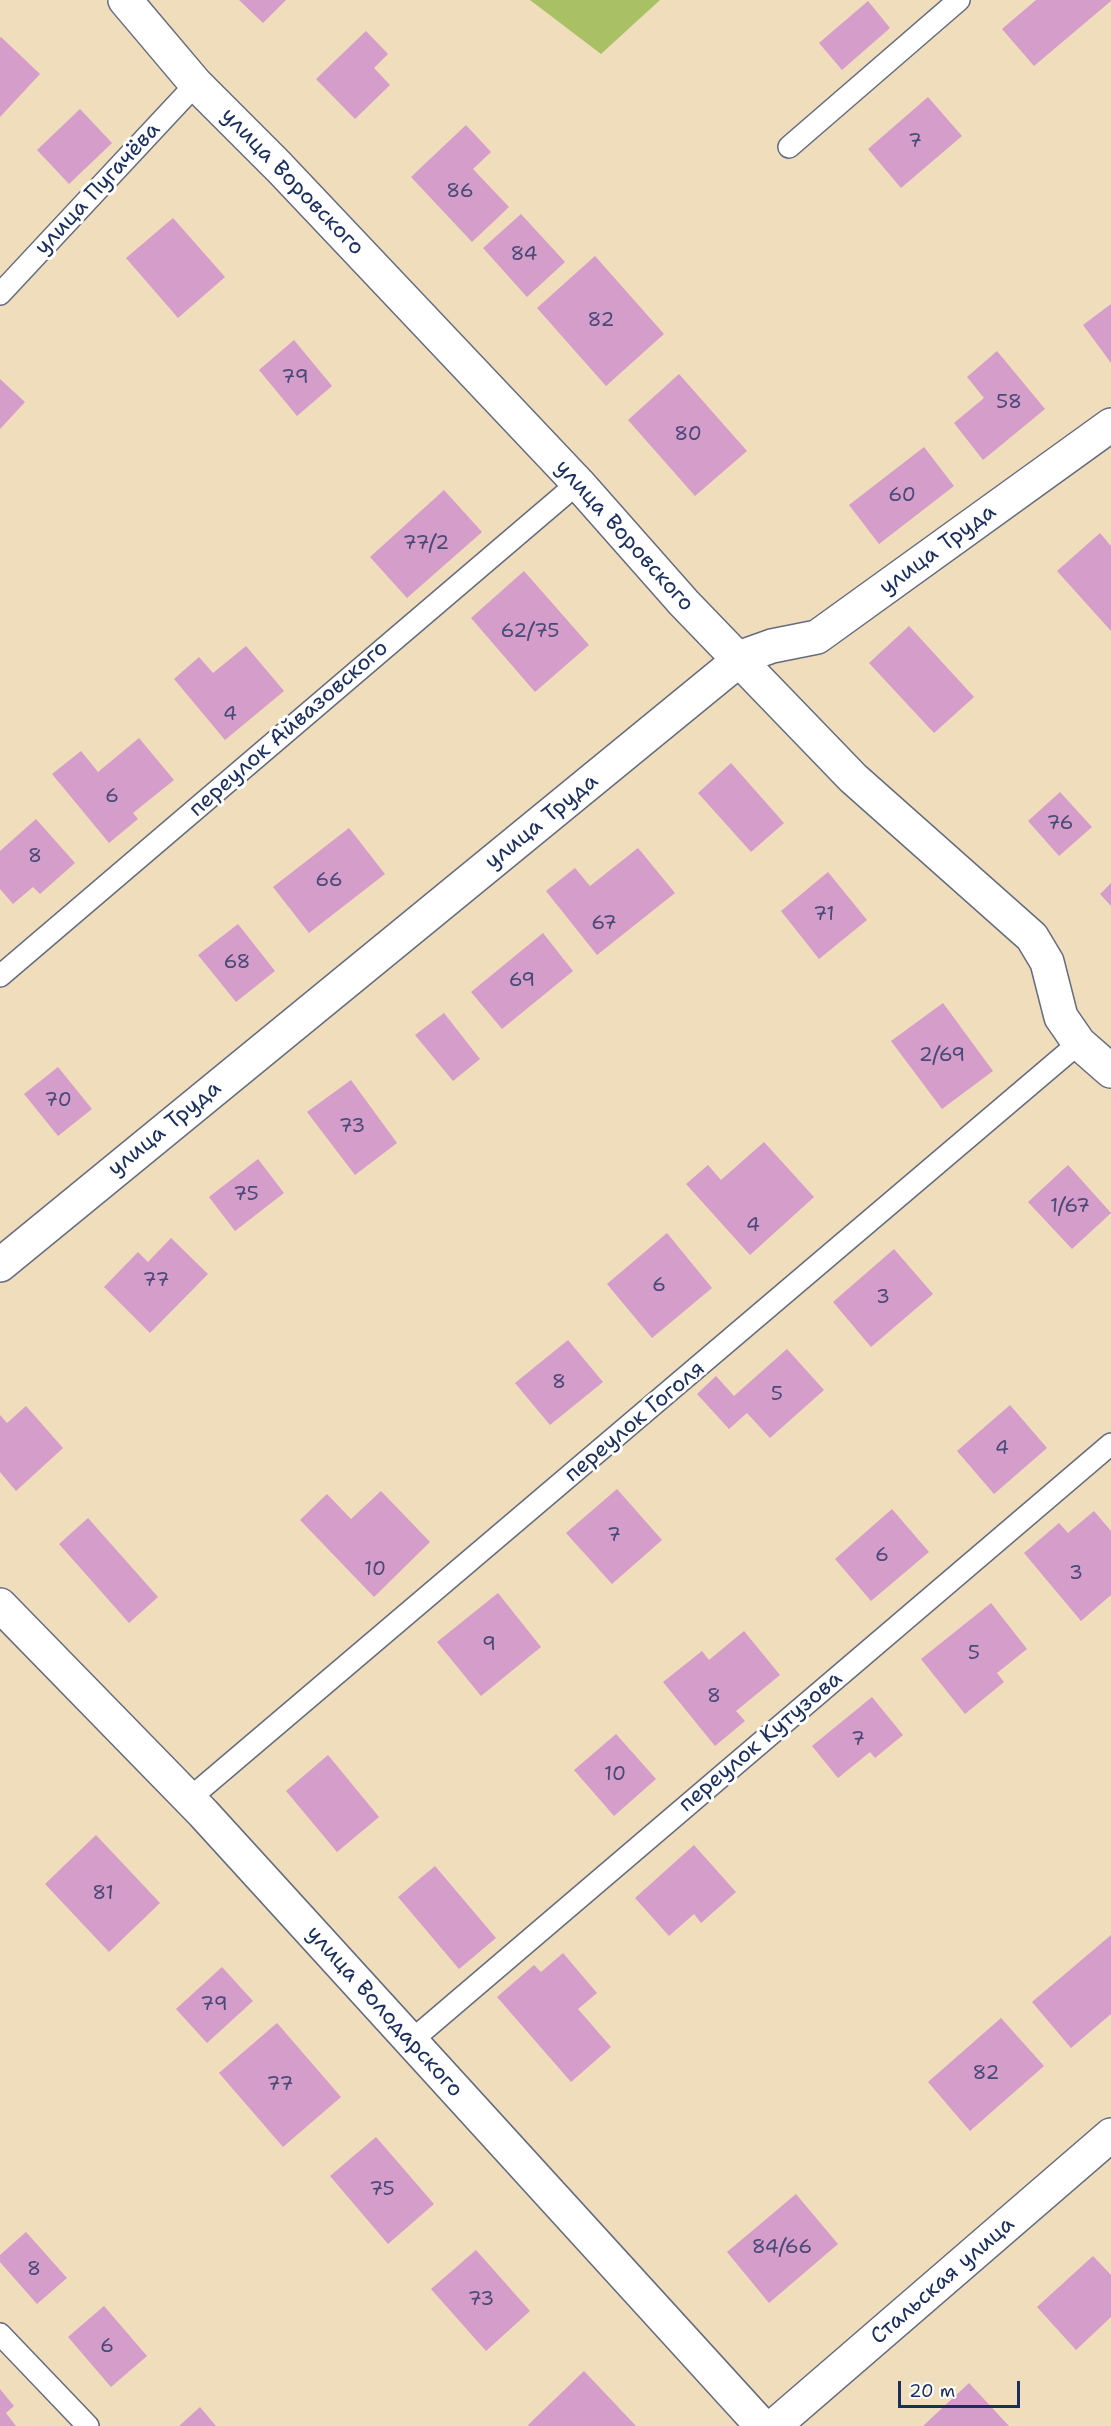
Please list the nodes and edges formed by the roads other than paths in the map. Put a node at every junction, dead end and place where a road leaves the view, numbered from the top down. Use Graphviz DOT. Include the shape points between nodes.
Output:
graph roads {
  1 [pos="125,0"];
  2 [pos="959,0"];
  3 [pos="196,84"];
  4 [pos="789,147"];
  5 [pos="0,294"];
  6 [pos="1111,425"];
  7 [pos="578,483"];
  8 [pos="739,660"];
  9 [pos="0,976"];
  10 [pos="1080,1043"];
  11 [pos="1111,1071"];
  12 [pos="0,1265"];
  13 [pos="1111,1444"];
  14 [pos="0,1605"];
  15 [pos="189,1799"];
  16 [pos="411,2041"];
  17 [pos="1111,2135"];
  18 [pos="0,2334"];
  19 [pos="88,2426"];
  20 [pos="762,2426"];
  21 [pos="774,2426"];
  1 -- 3 [label="street, улица Воровского"];
  2 -- 4 [label="lane"];
  3 -- 5 [label="lane, улица Пугачёва"];
  3 -- 7 [label="street, улица Воровского"];
  6 -- 8 [label="street, улица Труда" via="817,637 772,646"];
  7 -- 8 [label="street, улица Воровского"];
  7 -- 9 [label="lane, переулок Айвазовского"];
  8 -- 10 [label="street, улица Воровского" via="853,778 1032,937 1047,962 1061,1017"];
  8 -- 12 [label="street, улица Труда"];
  10 -- 11 [label="street, улица Воровского"];
  10 -- 15 [label="lane, переулок Гоголя"];
  13 -- 16 [label="lane, переулок Кутузова"];
  14 -- 15 [label="street, улица Володарского"];
  15 -- 16 [label="street, улица Володарского"];
  16 -- 20 [label="street, улица Володарского"];
  17 -- 21 [label="street, Стальская улица"];
  18 -- 19 [label="lane"];
}
